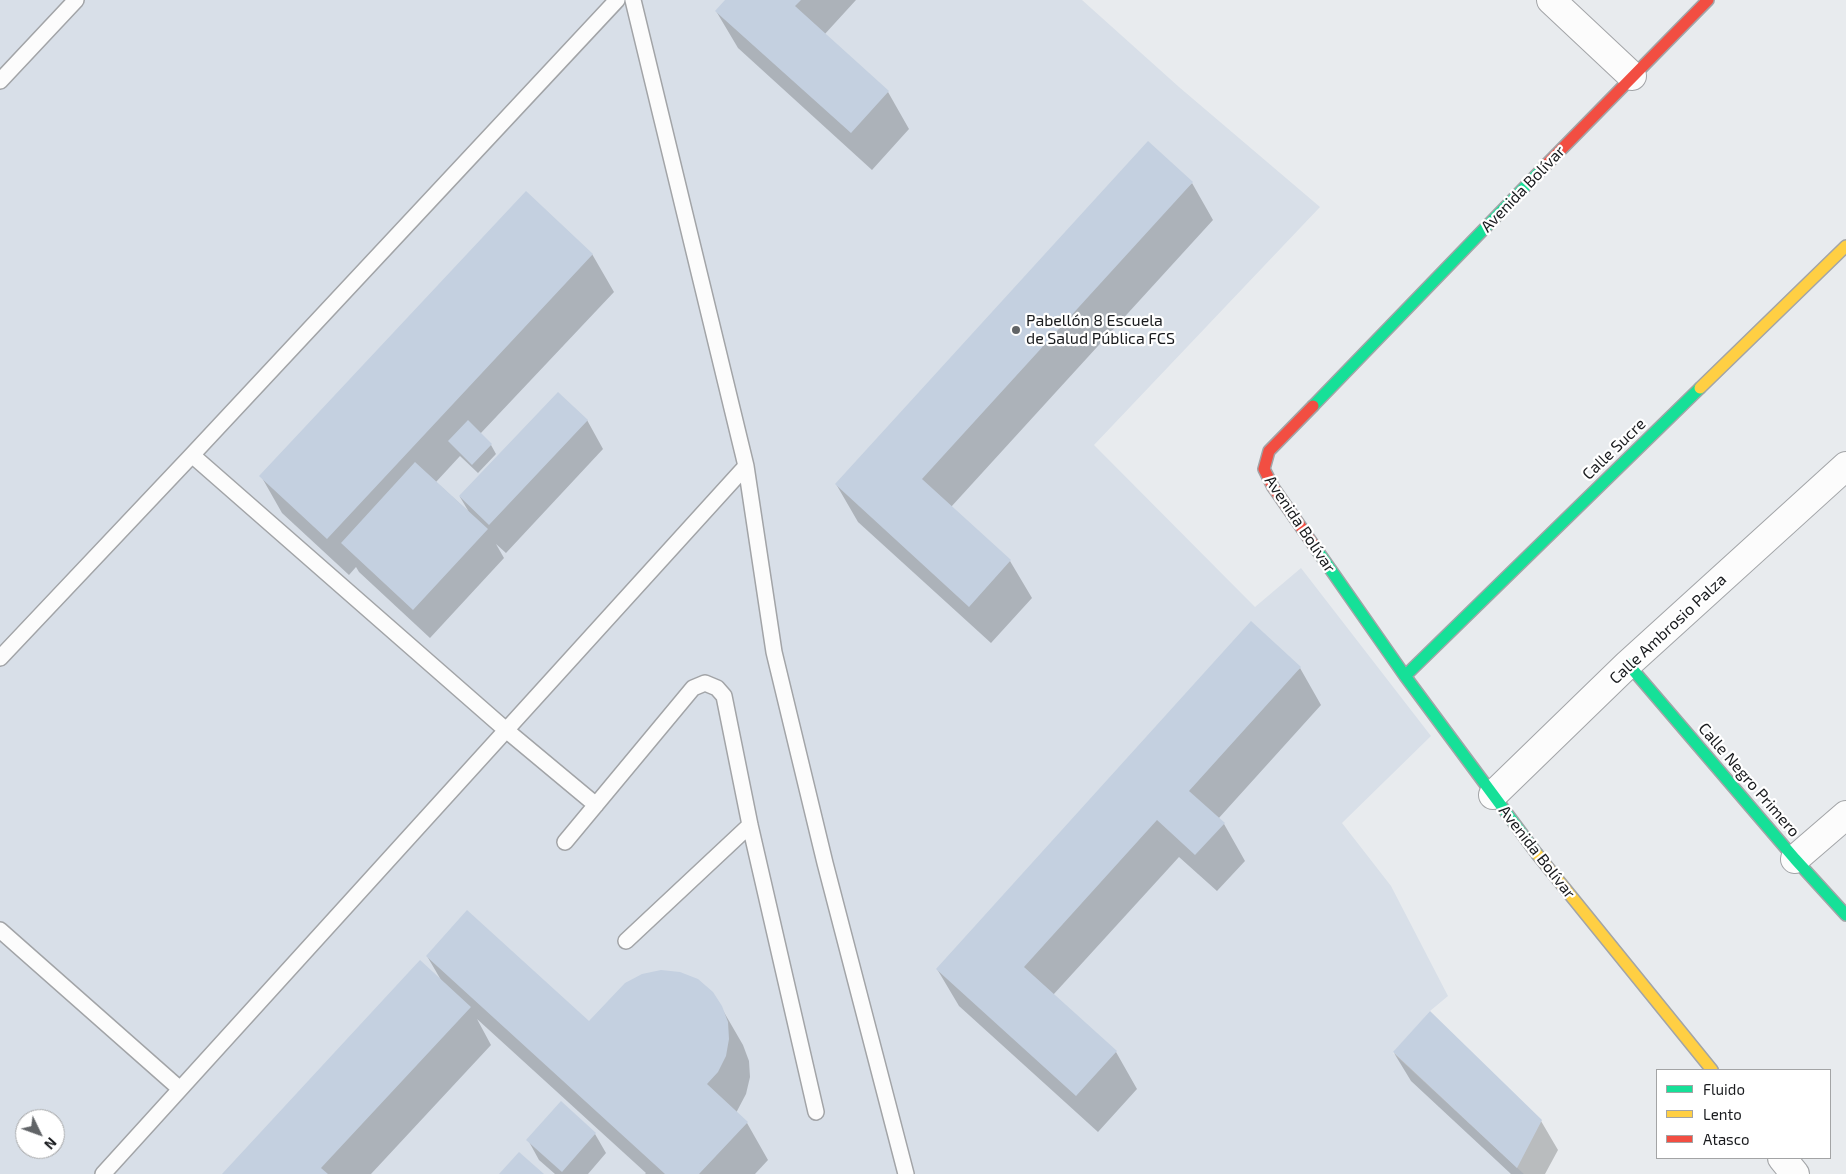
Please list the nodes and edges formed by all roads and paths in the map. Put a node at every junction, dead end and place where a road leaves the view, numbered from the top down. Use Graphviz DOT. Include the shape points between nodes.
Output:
graph roads {
  1 [pos="76,0"];
  2 [pos="617,0"];
  3 [pos="633,0"];
  4 [pos="1551,0"];
  5 [pos="1708,0"];
  6 [pos="1632,76"];
  7 [pos="0,81"];
  8 [pos="1846,246"];
  9 [pos="192,455"];
  10 [pos="746,466"];
  11 [pos="1846,466"];
  12 [pos="0,658"];
  13 [pos="1628,664"];
  14 [pos="1405,676"];
  15 [pos="506,730"];
  16 [pos="1493,795"];
  17 [pos="596,805"];
  18 [pos="1846,815"];
  19 [pos="750,825"];
  20 [pos="565,842"];
  21 [pos="1795,859"];
  22 [pos="1846,915"];
  23 [pos="0,930"];
  24 [pos="626,941"];
  25 [pos="1711,1069"];
  26 [pos="180,1089"];
  27 [pos="816,1112"];
  28 [pos="1783,1159"];
  29 [pos="103,1174"];
  30 [pos="906,1174"];
  31 [pos="1795,1174"];
  1 -- 7 [label="lane"];
  2 -- 9 [label="lane"];
  3 -- 10 [label="lane"];
  4 -- 6 [label="street"];
  5 -- 6 [label="street, Avenida Bolívar"];
  6 -- 14 [label="street, Avenida Bolívar" via="1270,451 1264,468 1273,487"];
  8 -- 14 [label="street, Calle Sucre"];
  9 -- 12 [label="lane"];
  9 -- 15 [label="lane"];
  10 -- 15 [label="lane"];
  10 -- 30 [label="lane" via="774,652"];
  11 -- 13 [label="street, Calle Ambrosio Palza"];
  13 -- 16 [label="street, Calle Ambrosio Palza"];
  13 -- 21 [label="street, Calle Negro Primero"];
  14 -- 16 [label="street, Avenida Bolívar"];
  15 -- 17 [label="lane"];
  15 -- 26 [label="lane"];
  16 -- 25 [label="street, Avenida Bolívar"];
  17 -- 19 [label="lane" via="693,688 706,683 724,696"];
  17 -- 20 [label="lane"];
  18 -- 21 [label="street"];
  19 -- 24 [label="lane"];
  19 -- 27 [label="lane"];
  21 -- 22 [label="street, Calle Negro Primero"];
  23 -- 26 [label="lane"];
  26 -- 29 [label="lane"];
  28 -- 31 [label="street"];
}
